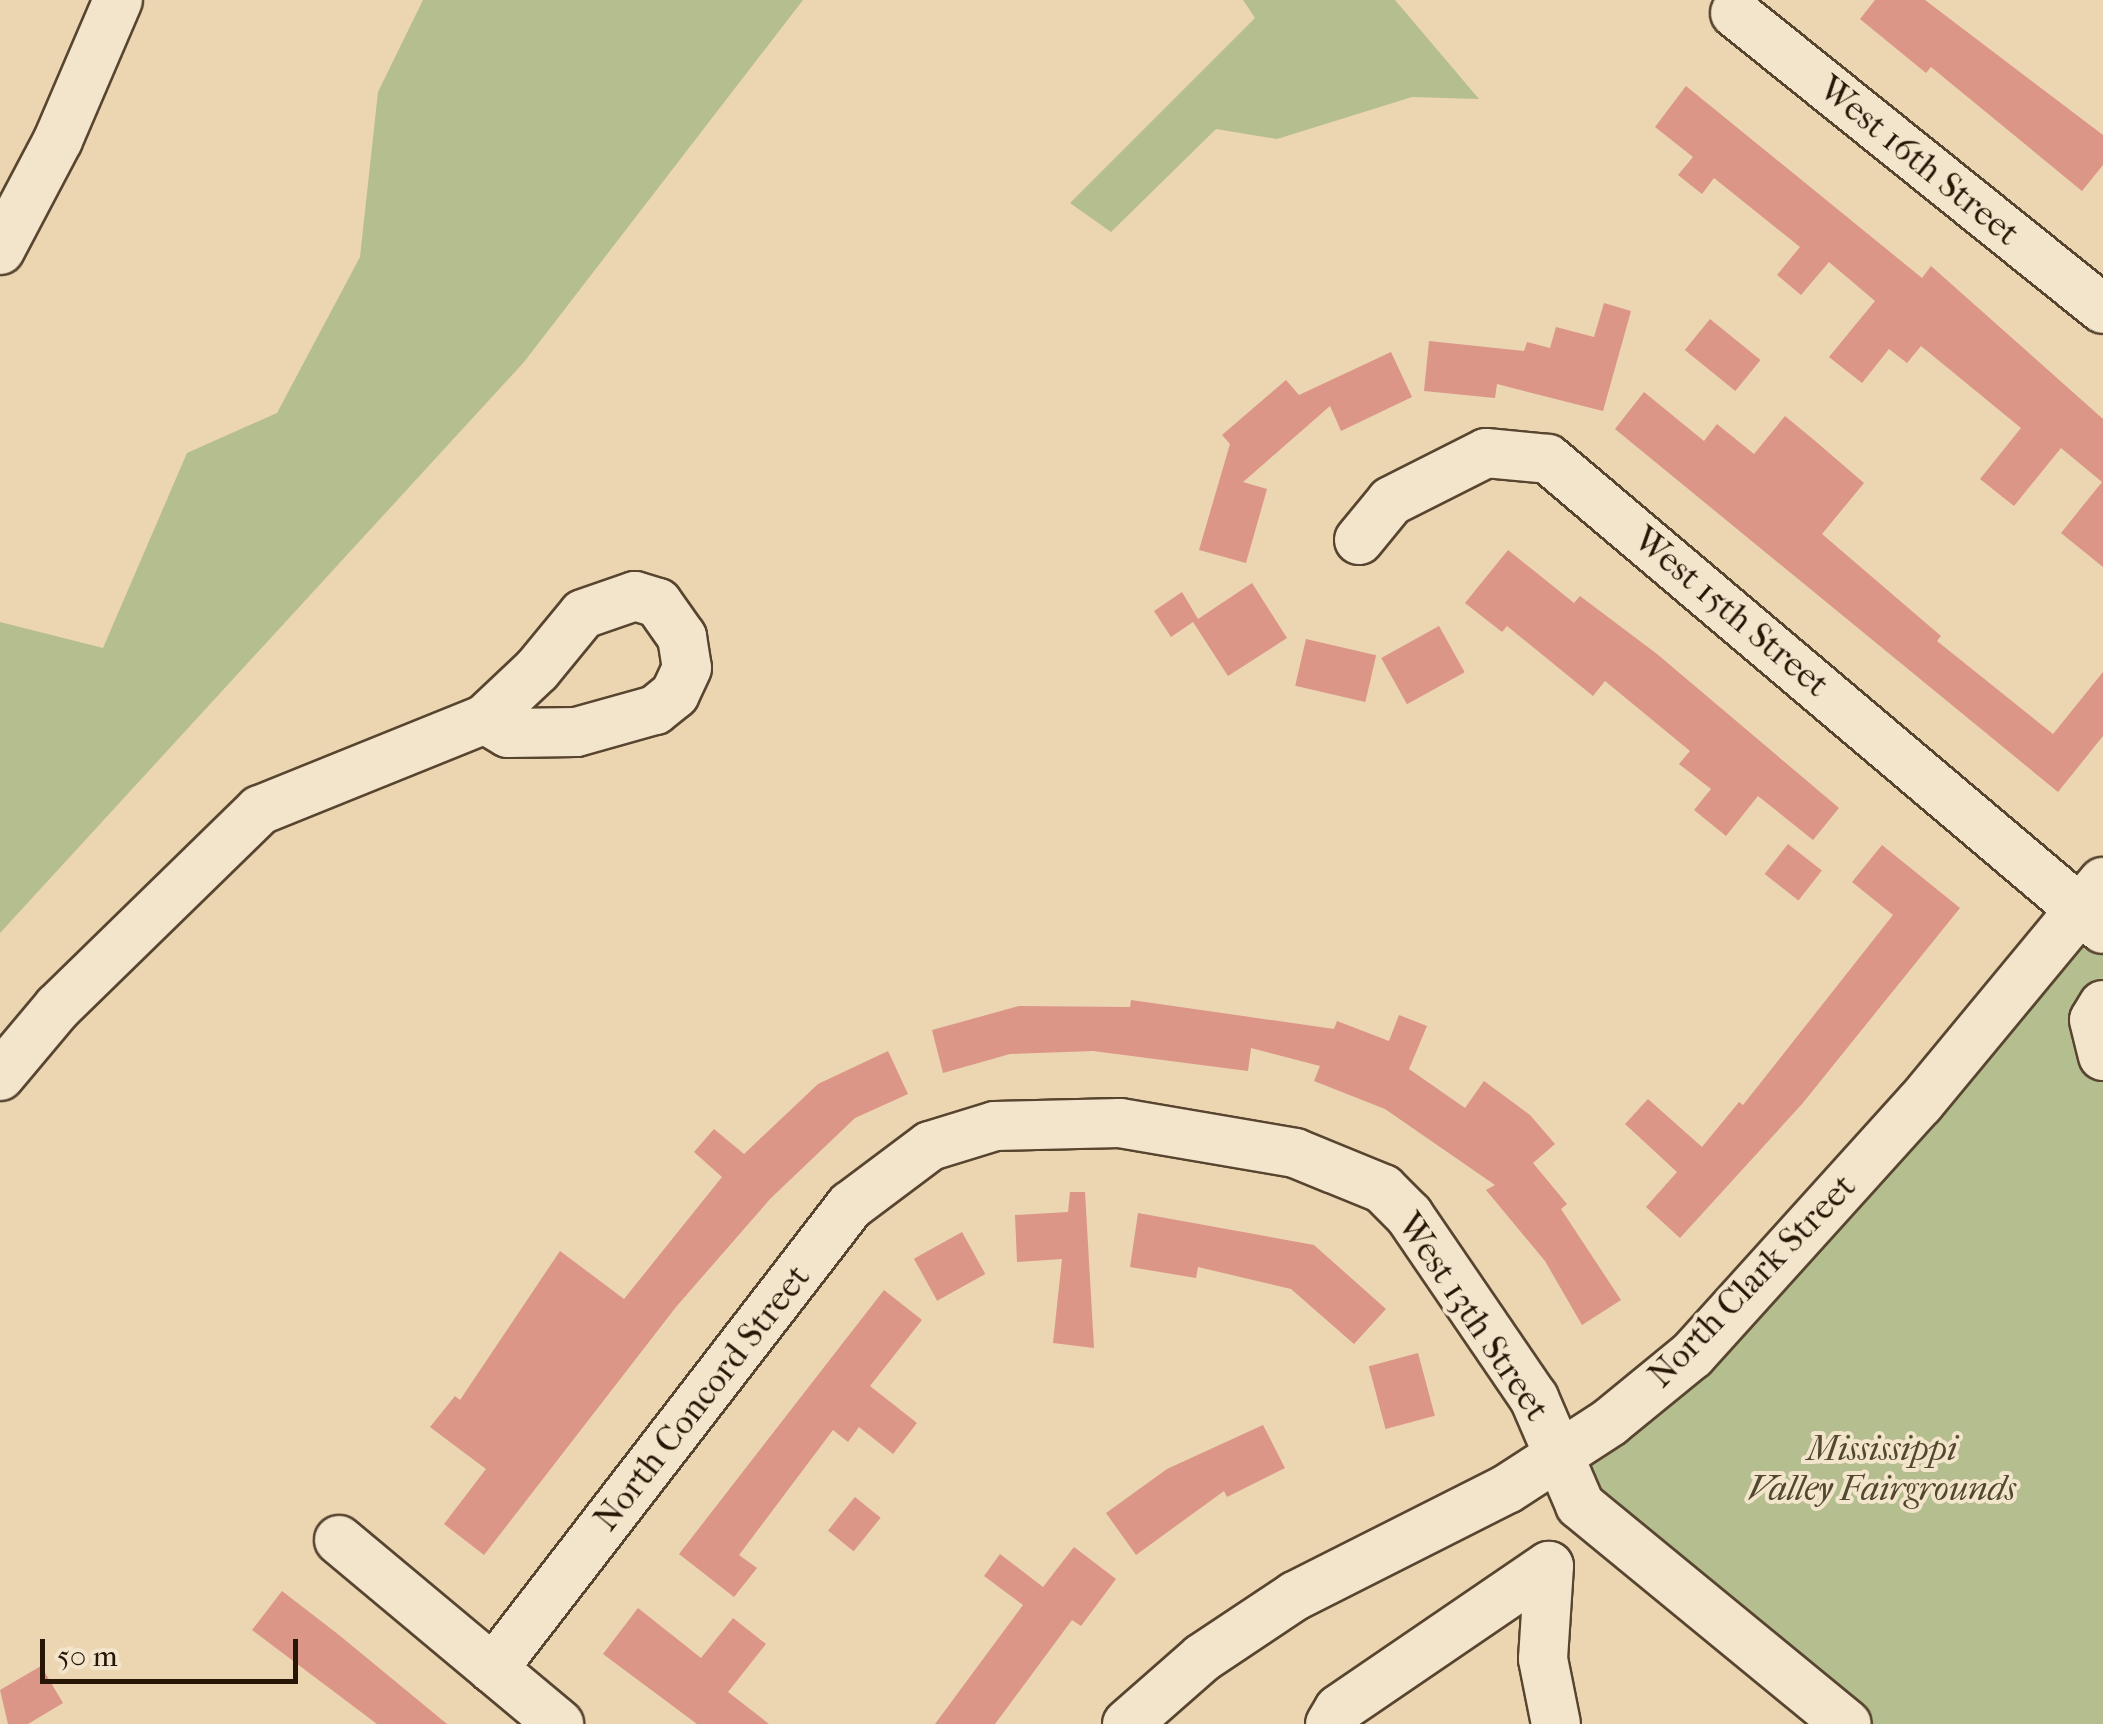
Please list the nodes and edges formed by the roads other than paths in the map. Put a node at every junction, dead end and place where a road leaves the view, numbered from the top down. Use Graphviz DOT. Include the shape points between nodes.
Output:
graph roads {
  1 [pos="118,0"];
  2 [pos="1736,12"];
  3 [pos="0,250"];
  4 [pos="2103,309"];
  5 [pos="1359,540"];
  6 [pos="485,719"];
  7 [pos="2095,907"];
  8 [pos="2103,1004"];
  9 [pos="2103,1056"];
  10 [pos="0,1076"];
  11 [pos="930,1146"];
  12 [pos="1560,1455"];
  13 [pos="1580,1505"];
  14 [pos="339,1540"];
  15 [pos="1549,1566"];
  16 [pos="493,1670"];
  17 [pos="559,1724"];
  18 [pos="1127,1724"];
  19 [pos="1330,1724"];
  20 [pos="1556,1724"];
  21 [pos="1847,1724"];
  1 -- 3 [label="street" via="58,140"];
  2 -- 4 [label="street, West 16th Street"];
  5 -- 7 [label="street, West 15th Street" via="1392,501 1486,454 1548,458"];
  6 -- 10 [label="street" via="419,740 260,810 72,993"];
  7 -- 12 [label="street, North Clark Street" via="1692,1356"];
  8 -- 9 [label="street" via="2094,1020"];
  11 -- 12 [label="street, West 13th Street" via="995,1126 1120,1124 1294,1154 1383,1189 1478,1312 1534,1398"];
  11 -- 16 [label="street, North Concord Street" via="850,1206"];
  12 -- 13 [label="street, West 13th Street"];
  12 -- 18 [label="street, North Clark Street" via="1507,1489 1295,1596 1202,1658"];
  13 -- 15 [label="street"];
  13 -- 21 [label="street, West 13th Street"];
  14 -- 16 [label="street"];
  15 -- 19 [label="street" via="1339,1710"];
  15 -- 20 [label="street" via="1542,1659"];
  16 -- 17 [label="street"];
}
